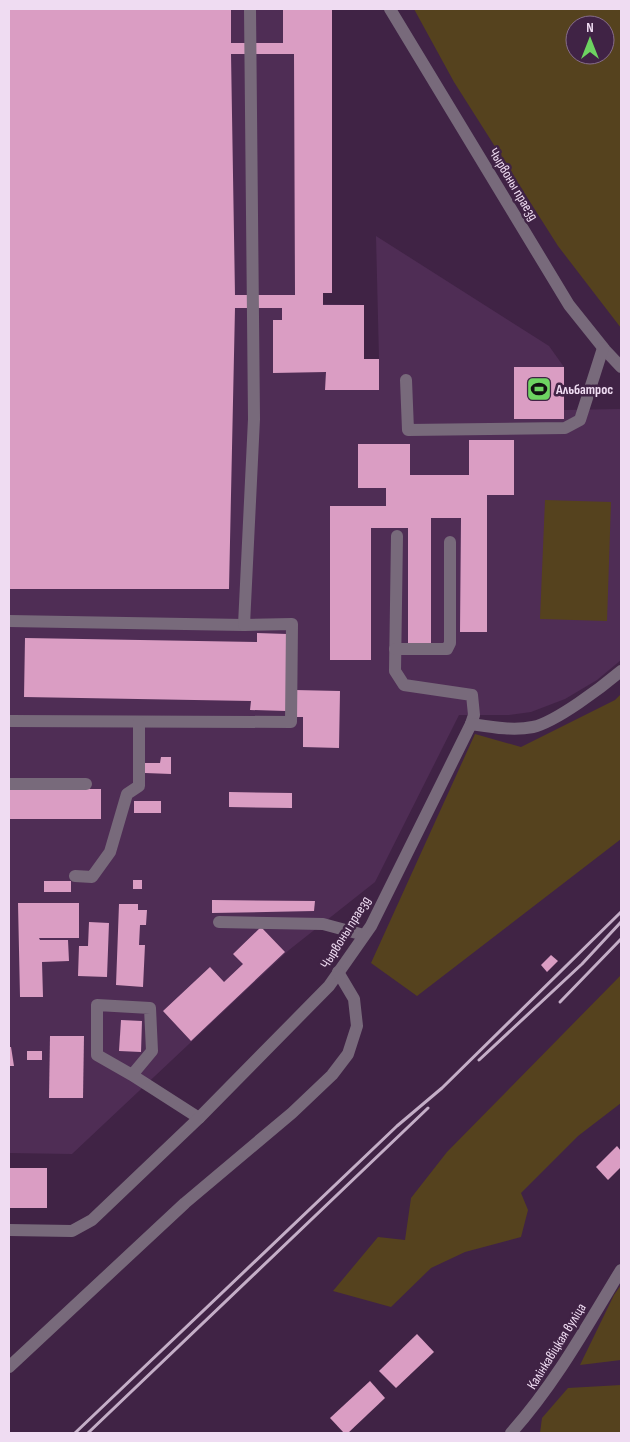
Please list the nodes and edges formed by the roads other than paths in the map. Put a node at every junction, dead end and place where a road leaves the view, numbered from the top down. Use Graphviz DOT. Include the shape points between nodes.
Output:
graph roads {
  1 [pos="250,9"];
  2 [pos="390,9"];
  3 [pos="603,348"];
  4 [pos="621,367"];
  5 [pos="406,380"];
  6 [pos="398,536"];
  7 [pos="450,542"];
  8 [pos="9,621"];
  9 [pos="244,625"];
  10 [pos="395,649"];
  11 [pos="621,671"];
  12 [pos="9,721"];
  13 [pos="139,722"];
  14 [pos="471,724"];
  15 [pos="9,784"];
  16 [pos="86,784"];
  17 [pos="76,876"];
  18 [pos="219,922"];
  19 [pos="364,935"];
  20 [pos="338,972"];
  21 [pos="132,1075"];
  22 [pos="199,1118"];
  23 [pos="9,1230"];
  24 [pos="621,1270"];
  25 [pos="9,1366"];
  26 [pos="511,1433"];
  1 -- 9 [label="street" via="254,419"];
  2 -- 3 [label="street, Чырвоны праезд" via="569,305"];
  3 -- 4 [label="street, Чырвоны праезд"];
  3 -- 5 [label="street" via="580,420 565,428 408,430"];
  6 -- 10 [label="street"];
  7 -- 10 [label="street" via="450,643 447,649"];
  8 -- 9 [label="street"];
  9 -- 13 [label="street" via="292,624 291,722"];
  10 -- 14 [label="street" via="395,671 404,684 472,695 474,714"];
  11 -- 14 [label="street" via="603,686 536,726 505,728"];
  12 -- 13 [label="street"];
  13 -- 17 [label="street" via="139,786 127,794 110,852 92,877"];
  14 -- 19 [label="street, Чырвоны праезд"];
  15 -- 16 [label="street"];
  18 -- 19 [label="street" via="323,924"];
  19 -- 20 [label="street, Чырвоны праезд"];
  20 -- 22 [label="street, Чырвоны праезд" via="329,986"];
  20 -- 25 [label="street" via="354,999 357,1026 348,1054 332,1075 185,1203"];
  21 -- 21 [label="street" via="97,1055 97,1005 150,1008 152,1051"];
  21 -- 22 [label="street"];
  22 -- 23 [label="street, Чырвоны праезд" via="92,1220 72,1231"];
  24 -- 26 [label="street, Калінкавіцкая вуліца" via="555,1379 538,1404"];
}
